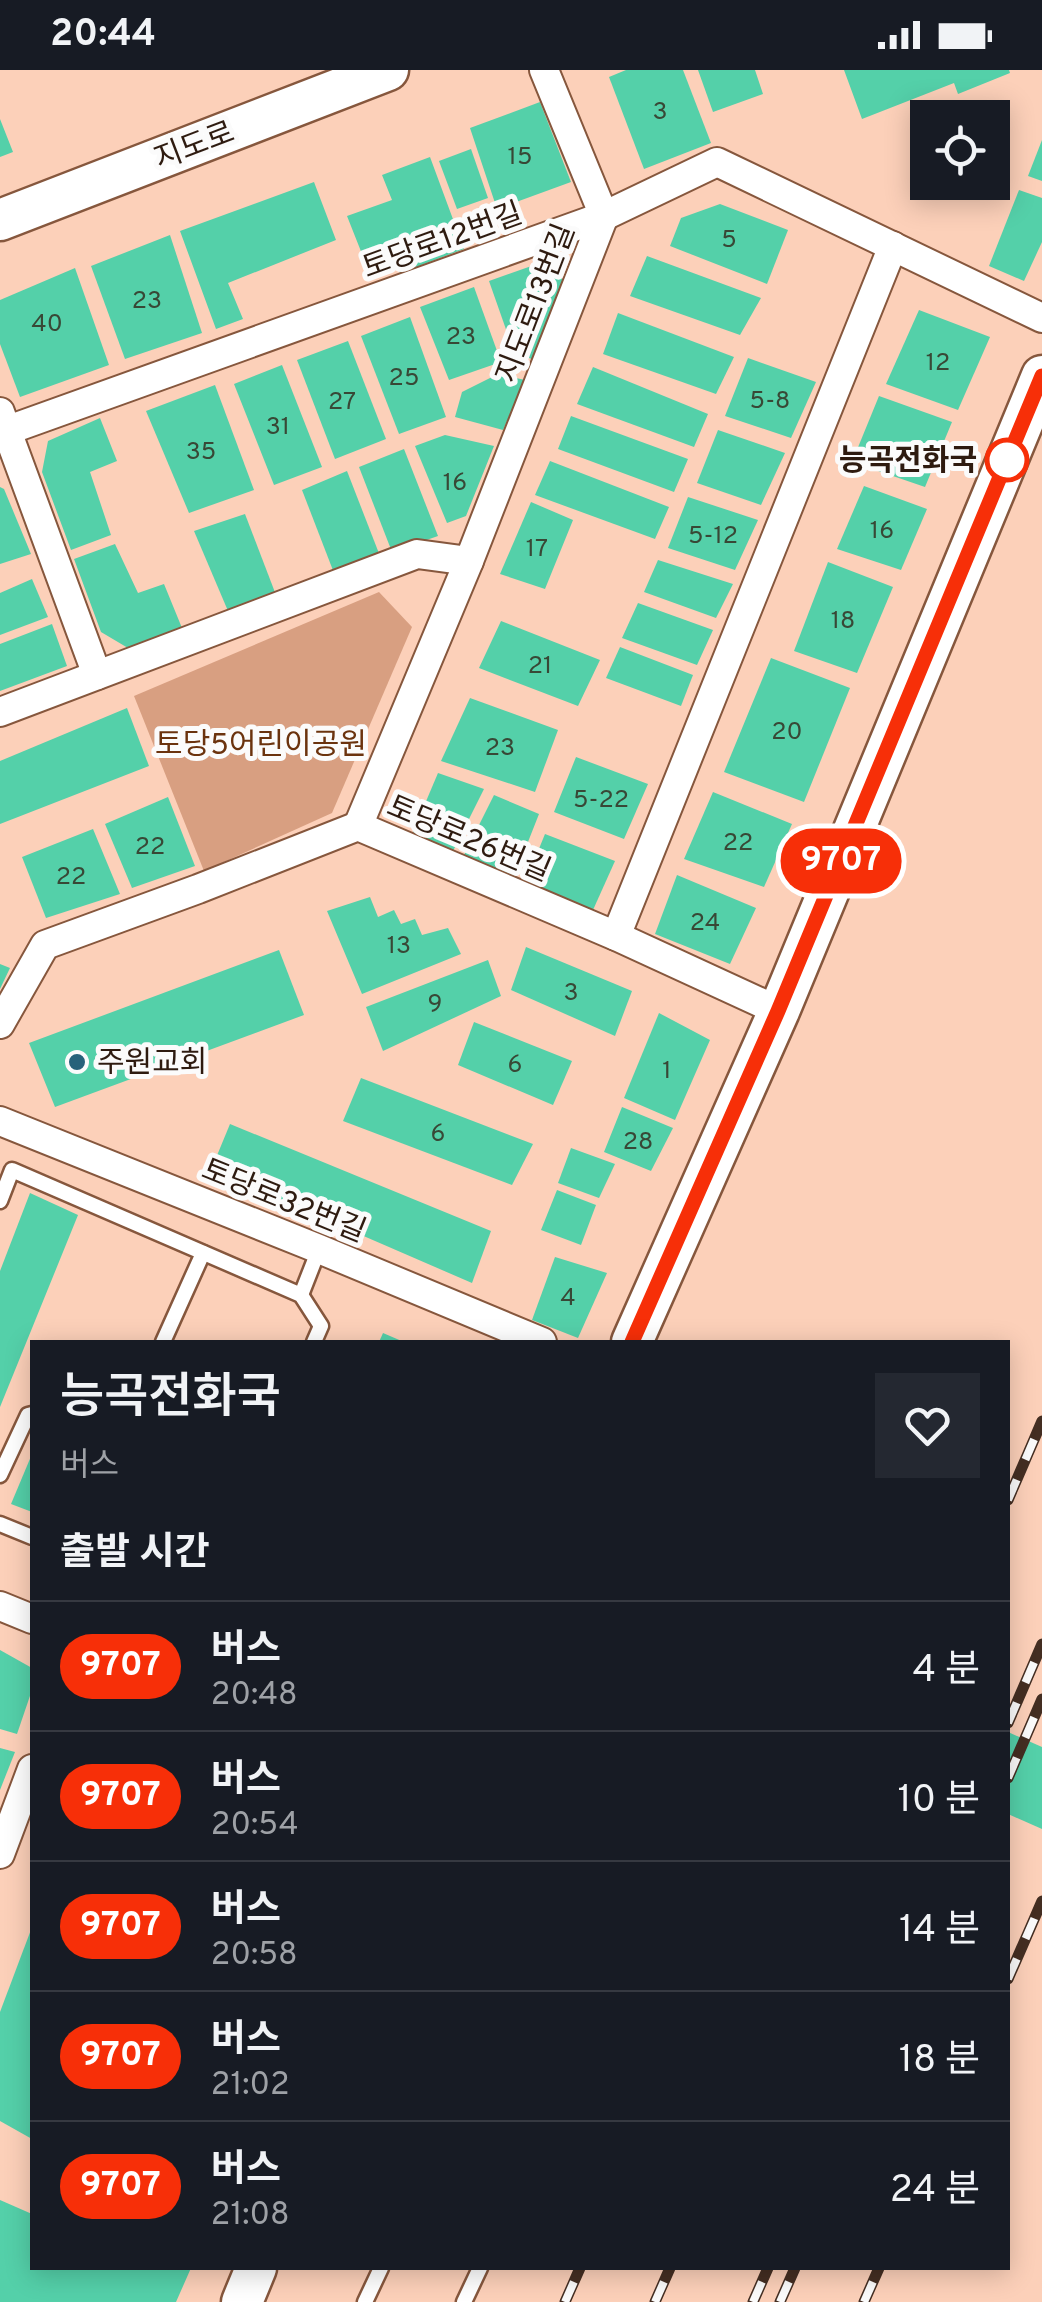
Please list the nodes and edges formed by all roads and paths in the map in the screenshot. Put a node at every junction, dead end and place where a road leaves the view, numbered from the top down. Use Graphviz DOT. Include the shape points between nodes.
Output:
graph roads {
  1 [pos="388,70"];
  2 [pos="544,70"];
  3 [pos="604,216"];
  4 [pos="0,220"];
  5 [pos="893,246"];
  6 [pos="1042,318"];
  7 [pos="1042,376"];
  8 [pos="2,425"];
  9 [pos="469,561"];
  10 [pos="97,675"];
  11 [pos="0,712"];
  12 [pos="358,826"];
  13 [pos="616,936"];
  14 [pos="778,1011"];
  15 [pos="0,1024"];
  16 [pos="0,1121"];
  17 [pos="0,1200"];
  18 [pos="319,1249"];
  19 [pos="204,1253"];
  20 [pos="301,1295"];
  21 [pos="164,1340"];
  22 [pos="315,1340"];
  23 [pos="537,1340"];
  24 [pos="633,1340"];
  25 [pos="30,1414"];
  26 [pos="7,1444"];
  27 [pos="0,1474"];
  28 [pos="0,1524"];
  29 [pos="30,1536"];
  30 [pos="0,1606"];
  31 [pos="30,1618"];
  32 [pos="30,1775"];
  33 [pos="0,1854"];
  34 [pos="255,2270"];
  35 [pos="380,2270"];
  36 [pos="479,2270"];
  37 [pos="242,2302"];
  38 [pos="365,2302"];
  39 [pos="464,2302"];
  1 -- 4 [label="main road, 지도로"];
  2 -- 3 [label="street, 지도로13번길"];
  3 -- 5 [label="street, 토당로12번길" via="717,162"];
  3 -- 8 [label="street, 토당로12번길"];
  3 -- 9 [label="street, 지도로13번길"];
  5 -- 6 [label="street, 토당로12번길"];
  5 -- 13 [label="street"];
  7 -- 14 [label="main road"];
  8 -- 10 [label="street"];
  9 -- 10 [label="street" via="417,554"];
  9 -- 12 [label="street, 지도로13번길"];
  10 -- 11 [label="street"];
  12 -- 13 [label="street, 토당로26번길"];
  12 -- 15 [label="street, 토당로26번길" via="45,945"];
  13 -- 14 [label="street, 토당로26번길"];
  14 -- 24 [label="main road"];
  16 -- 18 [label="street, 토당로32번길"];
  17 -- 19 [label="lane" via="12,1170"];
  18 -- 20 [label="lane"];
  18 -- 23 [label="street, 토당로32번길"];
  19 -- 20 [label="lane"];
  19 -- 21 [label="lane"];
  20 -- 22 [label="lane" via="321,1326"];
  25 -- 26 [label="lane"];
  26 -- 27 [label="lane"];
  28 -- 29 [label="lane"];
  30 -- 31 [label="street"];
  32 -- 33 [label="street"];
  34 -- 37 [label="main road"];
  35 -- 38 [label="lane"];
  36 -- 39 [label="lane"];
}
